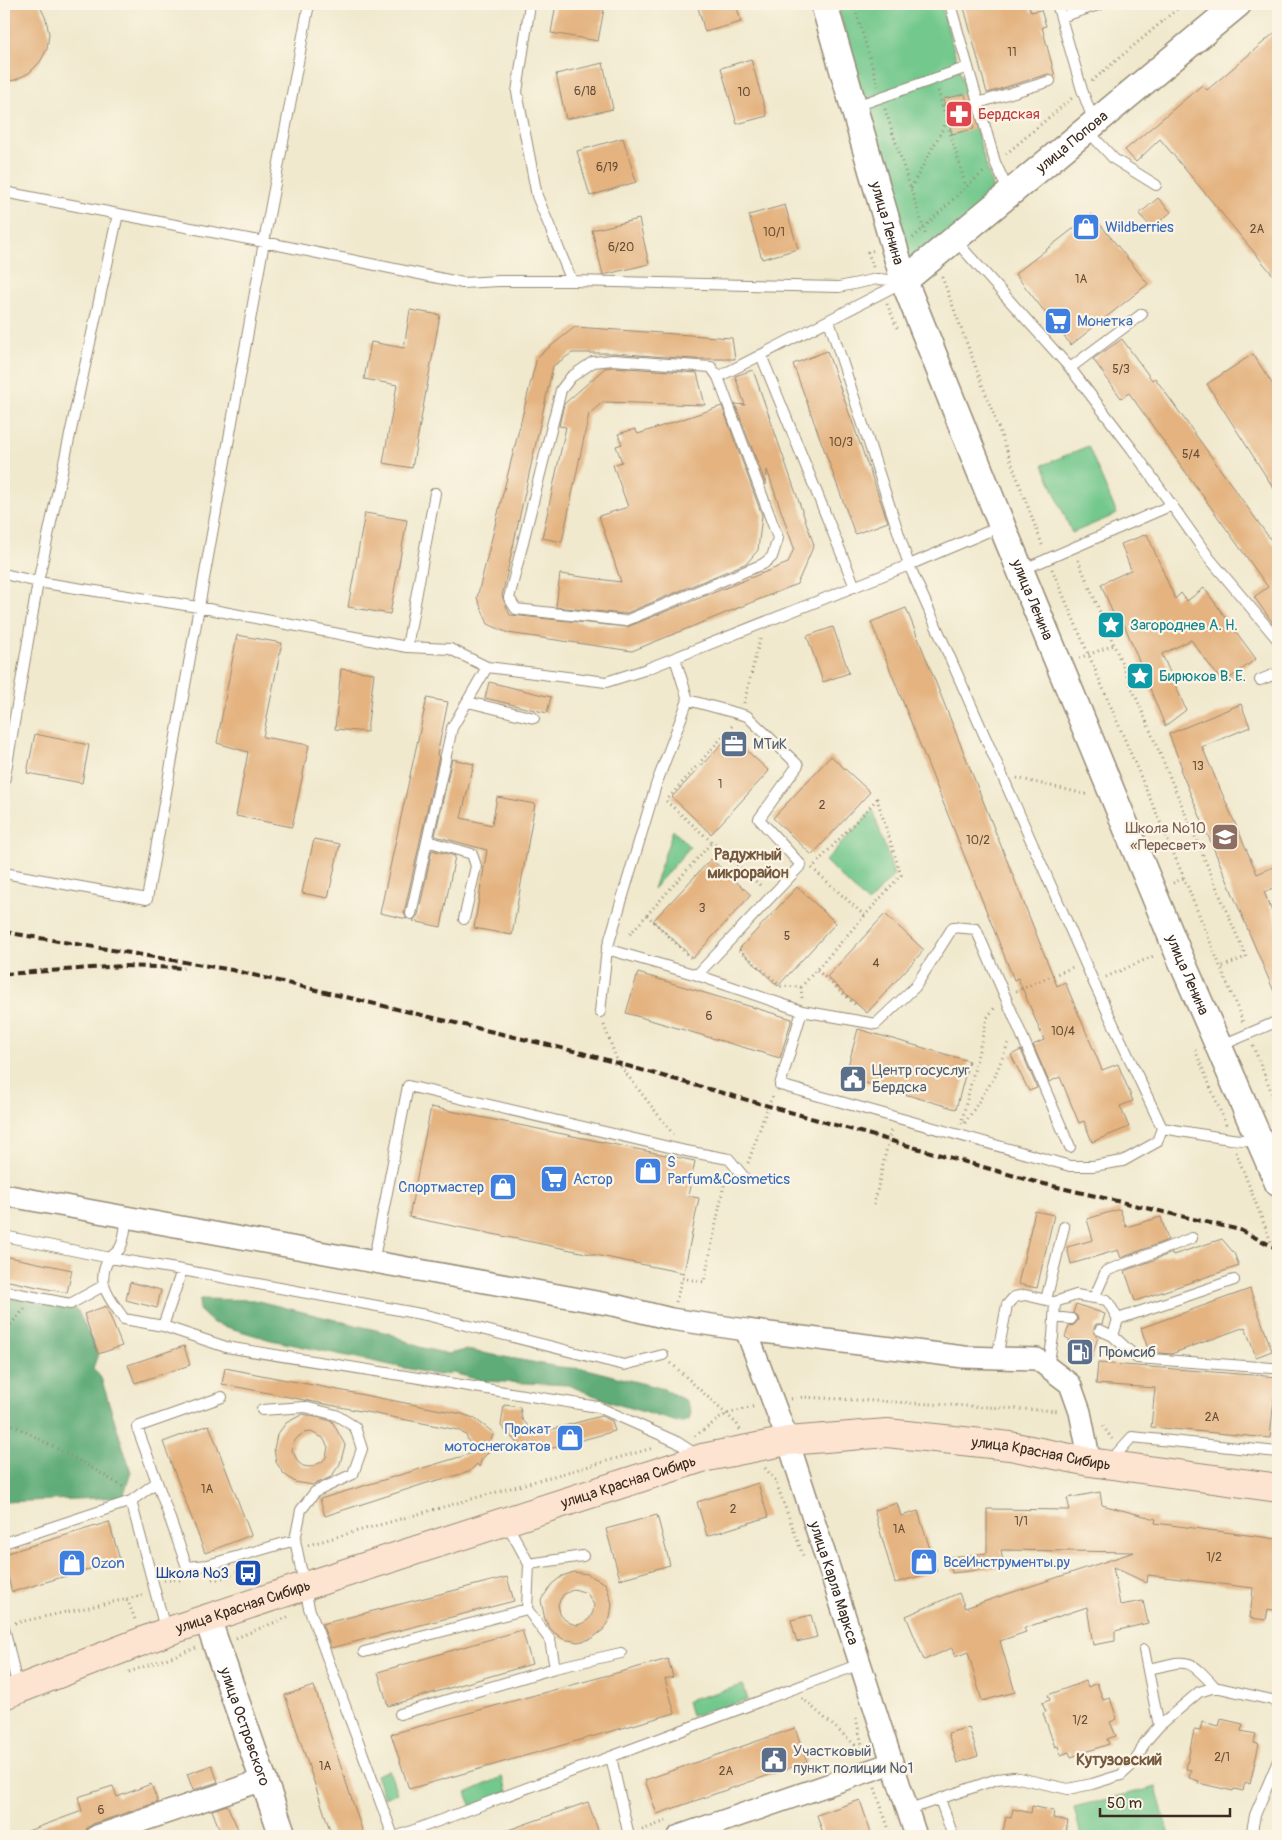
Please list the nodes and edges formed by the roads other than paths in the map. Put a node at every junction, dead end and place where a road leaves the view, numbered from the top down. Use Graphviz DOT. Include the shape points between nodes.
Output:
graph roads {
  1 [pos="309,4"];
  2 [pos="530,4"];
  3 [pos="824,4"];
  4 [pos="950,4"];
  5 [pos="1057,4"];
  6 [pos="1101,4"];
  7 [pos="1238,4"];
  8 [pos="1061,16"];
  9 [pos="968,68"];
  10 [pos="1050,81"];
  11 [pos="978,103"];
  12 [pos="853,107"];
  13 [pos="1091,127"];
  14 [pos="1156,185"];
  15 [pos="4,192"];
  16 [pos="1010,194"];
  17 [pos="118,214"];
  18 [pos="954,240"];
  19 [pos="264,242"];
  20 [pos="572,281"];
  21 [pos="904,281"];
  22 [pos="1142,314"];
  23 [pos="829,321"];
  24 [pos="761,355"];
  25 [pos="1070,368"];
  26 [pos="718,377"];
  27 [pos="435,493"];
  28 [pos="1172,505"];
  29 [pos="1002,526"];
  30 [pos="910,566"];
  31 [pos="1021,570"];
  32 [pos="4,574"];
  33 [pos="38,582"];
  34 [pos="855,587"];
  35 [pos="198,607"];
  36 [pos="1278,640"];
  37 [pos="407,647"];
  38 [pos="675,658"];
  39 [pos="487,667"];
  40 [pos="1278,673"];
  41 [pos="1260,680"];
  42 [pos="688,700"];
  43 [pos="468,702"];
  44 [pos="534,718"];
  45 [pos="4,782"];
  46 [pos="427,842"];
  47 [pos="4,873"];
  48 [pos="411,914"];
  49 [pos="464,919"];
  50 [pos="607,949"];
  51 [pos="700,972"];
  52 [pos="802,1011"];
  53 [pos="600,1012"];
  54 [pos="1278,1021"];
  55 [pos="1219,1047"];
  56 [pos="1162,1128"];
  57 [pos="1269,1142"];
  58 [pos="1070,1147"];
  59 [pos="744,1178"];
  60 [pos="1278,1183"];
  61 [pos="4,1195"];
  62 [pos="127,1217"];
  63 [pos="1064,1227"];
  64 [pos="4,1236"];
  65 [pos="1192,1238"];
  66 [pos="110,1258"];
  67 [pos="373,1263"];
  68 [pos="182,1270"];
  69 [pos="1234,1280"];
  70 [pos="103,1286"];
  71 [pos="4,1291"];
  72 [pos="1094,1298"];
  73 [pos="1050,1301"];
  74 [pos="1054,1317"];
  75 [pos="1071,1319"];
  76 [pos="1118,1319"];
  77 [pos="163,1326"];
  78 [pos="746,1330"];
  79 [pos="1100,1330"];
  80 [pos="1113,1336"];
  81 [pos="663,1355"];
  82 [pos="997,1358"];
  83 [pos="1048,1367"];
  84 [pos="1272,1368"];
  85 [pos="222,1397"];
  86 [pos="262,1410"];
  87 [pos="788,1441"];
  88 [pos="1278,1452"];
  89 [pos="702,1458"];
  90 [pos="1098,1464"];
  91 [pos="157,1482"];
  92 [pos="1278,1488"];
  93 [pos="134,1499"];
  94 [pos="506,1521"];
  95 [pos="295,1540"];
  96 [pos="4,1543"];
  97 [pos="583,1556"];
  98 [pos="529,1564"];
  99 [pos="307,1597"];
  100 [pos="527,1609"];
  101 [pos="207,1618"];
  102 [pos="8,1625"];
  103 [pos="155,1646"];
  104 [pos="1144,1650"];
  105 [pos="364,1652"];
  106 [pos="620,1653"];
  107 [pos="860,1664"];
  108 [pos="556,1668"];
  109 [pos="1148,1669"];
  110 [pos="1215,1687"];
  111 [pos="11,1692"];
  112 [pos="1278,1704"];
  113 [pos="400,1714"];
  114 [pos="1159,1726"];
  115 [pos="611,1757"];
  116 [pos="1278,1760"];
  117 [pos="892,1763"];
  118 [pos="263,1780"];
  119 [pos="940,1798"];
  120 [pos="907,1810"];
  121 [pos="674,1828"];
  122 [pos="97,1836"];
  123 [pos="283,1836"];
  124 [pos="393,1836"];
  125 [pos="398,1836"];
  126 [pos="629,1836"];
  127 [pos="916,1836"];
  128 [pos="953,1836"];
  129 [pos="1251,1836"];
  1 -- 19 [label="lane"];
  2 -- 20 [label="lane" via="517,92 536,196"];
  3 -- 12 [label="street, улица Ленина"];
  4 -- 9 [label="lane"];
  5 -- 8 [label="lane"];
  6 -- 8 [label="lane"];
  7 -- 13 [label="street, улица Попова"];
  8 -- 13 [label="lane"];
  9 -- 11 [label="lane"];
  9 -- 12 [label="lane"];
  10 -- 11 [label="lane"];
  11 -- 16 [label="lane" via="995,162"];
  12 -- 21 [label="street, улица Ленина"];
  13 -- 14 [label="lane" via="1114,159"];
  13 -- 16 [label="street, улица Попова"];
  15 -- 17 [label="lane"];
  16 -- 18 [label="street, улица Попова"];
  17 -- 19 [label="lane"];
  17 -- 33 [label="lane"];
  18 -- 21 [label="street, улица Попова"];
  18 -- 25 [label="lane"];
  19 -- 20 [label="lane" via="463,283"];
  19 -- 35 [label="lane"];
  20 -- 21 [label="lane" via="839,287 877,278"];
  21 -- 23 [label="lane"];
  21 -- 29 [label="street, улица Ленина"];
  22 -- 25 [label="lane"];
  23 -- 24 [label="lane"];
  23 -- 30 [label="lane"];
  24 -- 26 [label="lane"];
  24 -- 34 [label="lane"];
  25 -- 28 [label="lane"];
  26 -- 26 [label="lane" via="710,366 613,360 593,362 571,377 561,390 509,598 516,609 626,621 763,564 772,557 778,538"];
  27 -- 37 [label="lane"];
  28 -- 31 [label="lane"];
  28 -- 36 [label="lane" via="1210,559"];
  29 -- 30 [label="lane"];
  29 -- 31 [label="street, улица Ленина"];
  30 -- 34 [label="lane"];
  30 -- 56 [label="lane"];
  31 -- 55 [label="street, улица Ленина"];
  32 -- 33 [label="lane"];
  33 -- 35 [label="lane"];
  33 -- 45 [label="lane"];
  34 -- 38 [label="lane"];
  35 -- 37 [label="lane"];
  35 -- 47 [label="lane" via="146,900"];
  37 -- 39 [label="lane" via="450,649"];
  38 -- 39 [label="lane" via="606,682"];
  38 -- 42 [label="lane"];
  39 -- 43 [label="lane"];
  40 -- 41 [label="lane"];
  42 -- 50 [label="lane" via="656,786"];
  42 -- 51 [label="lane" via="747,716 798,765 759,819 801,865"];
  43 -- 44 [label="lane"];
  43 -- 46 [label="lane" via="452,728"];
  46 -- 48 [label="lane"];
  46 -- 49 [label="lane" via="472,854 476,866"];
  50 -- 51 [label="lane"];
  50 -- 53 [label="lane"];
  51 -- 52 [label="lane"];
  52 -- 56 [label="lane" via="780,1085 1070,1166 1122,1161 1157,1142"];
  52 -- 58 [label="lane" via="876,1024 915,987 953,926 976,929"];
  54 -- 55 [label="lane"];
  55 -- 57 [label="street, улица Ленина"];
  56 -- 57 [label="lane"];
  57 -- 60 [label="street, улица Ленина"];
  59 -- 67 [label="lane" via="729,1159 408,1086"];
  61 -- 62 [label="street"];
  62 -- 66 [label="lane" via="121,1248"];
  62 -- 67 [label="street"];
  63 -- 73 [label="lane"];
  64 -- 66 [label="lane"];
  65 -- 72 [label="lane" via="1106,1271"];
  66 -- 68 [label="lane"];
  66 -- 70 [label="lane"];
  67 -- 78 [label="street"];
  68 -- 77 [label="lane"];
  68 -- 81 [label="lane" via="426,1315 624,1366"];
  69 -- 76 [label="lane"];
  70 -- 71 [label="lane" via="70,1304"];
  70 -- 77 [label="lane" via="124,1319"];
  72 -- 73 [label="lane" via="1076,1295"];
  72 -- 76 [label="lane" via="1107,1300"];
  73 -- 74 [label="lane"];
  73 -- 82 [label="lane" via="1025,1294 1014,1297 1006,1305"];
  74 -- 75 [label="lane"];
  74 -- 83 [label="lane"];
  76 -- 80 [label="lane"];
  77 -- 89 [label="lane" via="226,1347 598,1406 677,1442"];
  78 -- 82 [label="street" via="964,1357"];
  78 -- 87 [label="street, улица Карла Маркса"];
  79 -- 80 [label="lane"];
  80 -- 84 [label="lane" via="1137,1358"];
  82 -- 83 [label="street" via="1037,1359"];
  83 -- 90 [label="street" via="1070,1384"];
  85 -- 91 [label="lane" via="137,1427"];
  86 -- 95 [label="lane" via="305,1407 336,1415 354,1427 362,1449 353,1474 315,1492 301,1510"];
  87 -- 89 [label="main road, улица Красная Сибирь"];
  87 -- 90 [label="main road, улица Красная Сибирь" via="887,1432 1010,1446"];
  87 -- 107 [label="street, улица Карла Маркса"];
  88 -- 90 [label="lane" via="1132,1437"];
  89 -- 94 [label="main road, улица Красная Сибирь"];
  90 -- 92 [label="main road, улица Красная Сибирь"];
  91 -- 93 [label="lane"];
  91 -- 95 [label="lane" via="187,1567 208,1565"];
  93 -- 96 [label="lane"];
  93 -- 103 [label="lane"];
  94 -- 98 [label="lane"];
  94 -- 99 [label="main road, улица Красная Сибирь"];
  95 -- 99 [label="lane"];
  97 -- 98 [label="lane"];
  98 -- 100 [label="lane"];
  99 -- 101 [label="main road, улица Красная Сибирь"];
  99 -- 124 [label="lane"];
  100 -- 105 [label="lane"];
  100 -- 108 [label="lane" via="550,1640"];
  101 -- 103 [label="main road, улица Красная Сибирь"];
  101 -- 118 [label="street, улица Островского"];
  102 -- 111 [label="lane"];
  103 -- 111 [label="main road, улица Красная Сибирь"];
  104 -- 109 [label="lane"];
  106 -- 108 [label="lane"];
  107 -- 115 [label="lane"];
  107 -- 117 [label="street, улица Карла Маркса"];
  108 -- 113 [label="lane"];
  109 -- 110 [label="lane" via="1190,1663"];
  109 -- 114 [label="lane"];
  110 -- 112 [label="lane"];
  110 -- 114 [label="lane" via="1199,1692"];
  114 -- 119 [label="lane" via="1131,1766 1121,1774 1092,1784 1068,1789 1014,1777 997,1779"];
  115 -- 125 [label="lane"];
  115 -- 126 [label="lane"];
  116 -- 129 [label="lane"];
  117 -- 120 [label="street, улица Карла Маркса"];
  117 -- 121 [label="street" via="866,1762"];
  118 -- 122 [label="street"];
  118 -- 123 [label="street, улица Островского"];
  119 -- 120 [label="lane"];
  119 -- 128 [label="lane"];
  120 -- 127 [label="street, улица Карла Маркса"];
}
